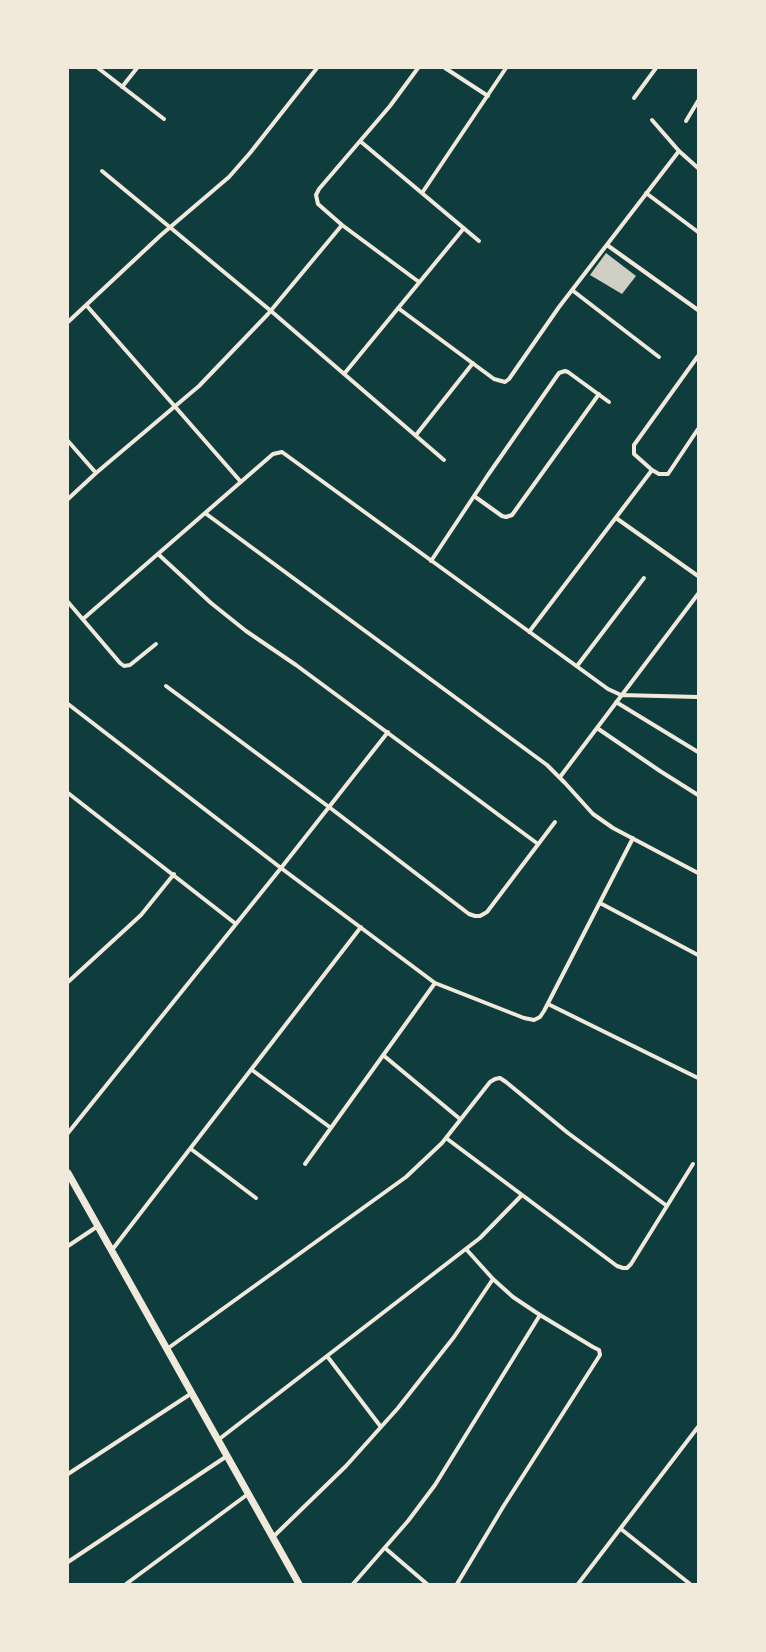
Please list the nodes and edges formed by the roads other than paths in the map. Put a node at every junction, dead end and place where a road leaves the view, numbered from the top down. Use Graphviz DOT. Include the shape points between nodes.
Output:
graph roads {
  1 [pos="98,68"];
  2 [pos="137,68"];
  3 [pos="317,68"];
  4 [pos="418,68"];
  5 [pos="445,68"];
  6 [pos="506,68"];
  7 [pos="656,68"];
  8 [pos="122,87"];
  9 [pos="488,96"];
  10 [pos="634,98"];
  11 [pos="698,101"];
  12 [pos="164,119"];
  13 [pos="652,120"];
  14 [pos="686,121"];
  15 [pos="360,141"];
  16 [pos="679,151"];
  17 [pos="698,168"];
  18 [pos="102,171"];
  19 [pos="422,193"];
  20 [pos="646,193"];
  21 [pos="342,225"];
  22 [pos="170,227"];
  23 [pos="464,228"];
  24 [pos="698,232"];
  25 [pos="480,241"];
  26 [pos="606,244"];
  27 [pos="419,282"];
  28 [pos="572,290"];
  29 [pos="87,306"];
  30 [pos="398,308"];
  31 [pos="271,310"];
  32 [pos="698,310"];
  33 [pos="68,322"];
  34 [pos="698,356"];
  35 [pos="659,357"];
  36 [pos="473,363"];
  37 [pos="344,374"];
  38 [pos="599,394"];
  39 [pos="609,402"];
  40 [pos="175,406"];
  41 [pos="698,428"];
  42 [pos="416,435"];
  43 [pos="68,441"];
  44 [pos="444,460"];
  45 [pos="652,470"];
  46 [pos="96,473"];
  47 [pos="241,482"];
  48 [pos="474,496"];
  49 [pos="68,499"];
  50 [pos="205,513"];
  51 [pos="616,518"];
  52 [pos="158,554"];
  53 [pos="431,561"];
  54 [pos="698,576"];
  55 [pos="644,578"];
  56 [pos="698,594"];
  57 [pos="68,602"];
  58 [pos="83,619"];
  59 [pos="529,632"];
  60 [pos="156,644"];
  61 [pos="577,666"];
  62 [pos="166,686"];
  63 [pos="621,695"];
  64 [pos="698,697"];
  65 [pos="616,702"];
  66 [pos="68,704"];
  67 [pos="597,728"];
  68 [pos="388,732"];
  69 [pos="698,752"];
  70 [pos="560,778"];
  71 [pos="68,793"];
  72 [pos="698,795"];
  73 [pos="329,807"];
  74 [pos="555,822"];
  75 [pos="633,838"];
  76 [pos="538,844"];
  77 [pos="281,868"];
  78 [pos="698,873"];
  79 [pos="174,874"];
  80 [pos="600,903"];
  81 [pos="236,924"];
  82 [pos="361,928"];
  83 [pos="698,955"];
  84 [pos="68,982"];
  85 [pos="435,983"];
  86 [pos="548,1004"];
  87 [pos="383,1055"];
  88 [pos="252,1070"];
  89 [pos="698,1078"];
  90 [pos="460,1119"];
  91 [pos="331,1128"];
  92 [pos="68,1133"];
  93 [pos="446,1138"];
  94 [pos="191,1149"];
  95 [pos="305,1164"];
  96 [pos="693,1164"];
  97 [pos="68,1173"];
  98 [pos="522,1195"];
  99 [pos="256,1198"];
  100 [pos="667,1206"];
  101 [pos="98,1226"];
  102 [pos="68,1246"];
  103 [pos="466,1249"];
  104 [pos="112,1250"];
  105 [pos="493,1279"];
  106 [pos="540,1316"];
  107 [pos="167,1349"];
  108 [pos="327,1356"];
  109 [pos="192,1393"];
  110 [pos="381,1427"];
  111 [pos="698,1427"];
  112 [pos="218,1440"];
  113 [pos="227,1456"];
  114 [pos="68,1474"];
  115 [pos="248,1494"];
  116 [pos="621,1529"];
  117 [pos="272,1537"];
  118 [pos="385,1548"];
  119 [pos="68,1562"];
  120 [pos="126,1584"];
  121 [pos="299,1584"];
  122 [pos="353,1584"];
  123 [pos="427,1584"];
  124 [pos="457,1584"];
  125 [pos="578,1584"];
  126 [pos="690,1584"];
  1 -- 8 [label="street"];
  2 -- 8 [label="street"];
  3 -- 22 [label="street" via="229,177"];
  4 -- 15 [label="street"];
  5 -- 9 [label="street"];
  6 -- 9 [label="street"];
  7 -- 10 [label="street"];
  8 -- 12 [label="street"];
  9 -- 19 [label="street"];
  11 -- 14 [label="street"];
  13 -- 16 [label="street"];
  15 -- 19 [label="street"];
  15 -- 21 [label="street" via="316,195 318,204"];
  16 -- 17 [label="street"];
  16 -- 20 [label="street"];
  18 -- 22 [label="street"];
  19 -- 23 [label="street"];
  20 -- 24 [label="street"];
  20 -- 26 [label="street"];
  21 -- 27 [label="street"];
  21 -- 31 [label="street"];
  22 -- 29 [label="street"];
  22 -- 31 [label="street"];
  23 -- 25 [label="street"];
  23 -- 27 [label="street"];
  26 -- 28 [label="street"];
  26 -- 32 [label="street"];
  27 -- 30 [label="street"];
  28 -- 35 [label="street"];
  28 -- 36 [label="street" via="505,382 500,382"];
  29 -- 33 [label="street"];
  29 -- 40 [label="street"];
  30 -- 36 [label="street"];
  30 -- 37 [label="street"];
  31 -- 37 [label="street"];
  31 -- 40 [label="street" via="199,386"];
  34 -- 45 [label="street" via="634,445 634,454"];
  36 -- 42 [label="street"];
  37 -- 42 [label="street"];
  38 -- 39 [label="street"];
  38 -- 48 [label="street" via="512,515 502,516"];
  38 -- 48 [label="street" via="568,372 560,373"];
  40 -- 46 [label="street"];
  40 -- 47 [label="street"];
  41 -- 45 [label="street" via="668,474 659,474"];
  42 -- 44 [label="street"];
  43 -- 46 [label="street"];
  45 -- 51 [label="street"];
  46 -- 49 [label="street"];
  47 -- 50 [label="street"];
  47 -- 53 [label="street" via="273,454 282,452"];
  48 -- 53 [label="street"];
  50 -- 52 [label="street"];
  50 -- 70 [label="street" via="523,747"];
  51 -- 54 [label="street"];
  51 -- 59 [label="street"];
  52 -- 58 [label="street"];
  52 -- 68 [label="street" via="234,622"];
  53 -- 59 [label="street"];
  55 -- 61 [label="street"];
  56 -- 63 [label="street"];
  57 -- 58 [label="street"];
  58 -- 60 [label="street" via="124,666 130,665"];
  59 -- 61 [label="street"];
  61 -- 63 [label="street" via="608,689"];
  62 -- 73 [label="street"];
  63 -- 64 [label="street"];
  63 -- 65 [label="street"];
  65 -- 67 [label="street"];
  65 -- 69 [label="street"];
  66 -- 77 [label="street"];
  67 -- 70 [label="street"];
  67 -- 72 [label="street"];
  68 -- 73 [label="street"];
  68 -- 76 [label="street"];
  70 -- 75 [label="street" via="593,814"];
  71 -- 79 [label="street"];
  73 -- 76 [label="street" via="462,909 475,916 486,912"];
  73 -- 77 [label="street"];
  74 -- 76 [label="street"];
  75 -- 78 [label="street"];
  75 -- 80 [label="street"];
  77 -- 81 [label="street"];
  77 -- 82 [label="street"];
  79 -- 81 [label="street"];
  79 -- 84 [label="street" via="141,915"];
  80 -- 83 [label="street"];
  80 -- 86 [label="street"];
  81 -- 92 [label="street"];
  82 -- 85 [label="street"];
  82 -- 88 [label="street"];
  85 -- 86 [label="street" via="534,1020 540,1017"];
  85 -- 87 [label="street"];
  86 -- 89 [label="street"];
  87 -- 90 [label="street"];
  87 -- 91 [label="street"];
  88 -- 91 [label="street"];
  88 -- 94 [label="street"];
  90 -- 93 [label="street"];
  90 -- 100 [label="street" via="490,1082 500,1078 568,1133"];
  91 -- 95 [label="street"];
  93 -- 98 [label="street"];
  93 -- 107 [label="street" via="406,1177"];
  94 -- 99 [label="street"];
  94 -- 104 [label="street"];
  96 -- 100 [label="street"];
  97 -- 101 [label="street"];
  98 -- 100 [label="street" via="623,1268 631,1264"];
  98 -- 103 [label="street" via="490,1229"];
  101 -- 102 [label="street"];
  101 -- 104 [label="street"];
  103 -- 105 [label="street"];
  103 -- 108 [label="street"];
  104 -- 107 [label="street"];
  105 -- 106 [label="street"];
  105 -- 110 [label="street" via="446,1348"];
  106 -- 118 [label="street" via="435,1485"];
  106 -- 124 [label="street" via="594,1346 600,1355"];
  107 -- 109 [label="street"];
  108 -- 110 [label="street"];
  108 -- 112 [label="street"];
  109 -- 112 [label="street"];
  109 -- 114 [label="street"];
  110 -- 117 [label="street" via="346,1466"];
  111 -- 116 [label="street"];
  112 -- 113 [label="street"];
  113 -- 115 [label="street"];
  113 -- 119 [label="street"];
  115 -- 117 [label="street"];
  115 -- 120 [label="street"];
  116 -- 125 [label="street"];
  116 -- 126 [label="street"];
  117 -- 121 [label="street"];
  118 -- 122 [label="street"];
  118 -- 123 [label="street"];
}
